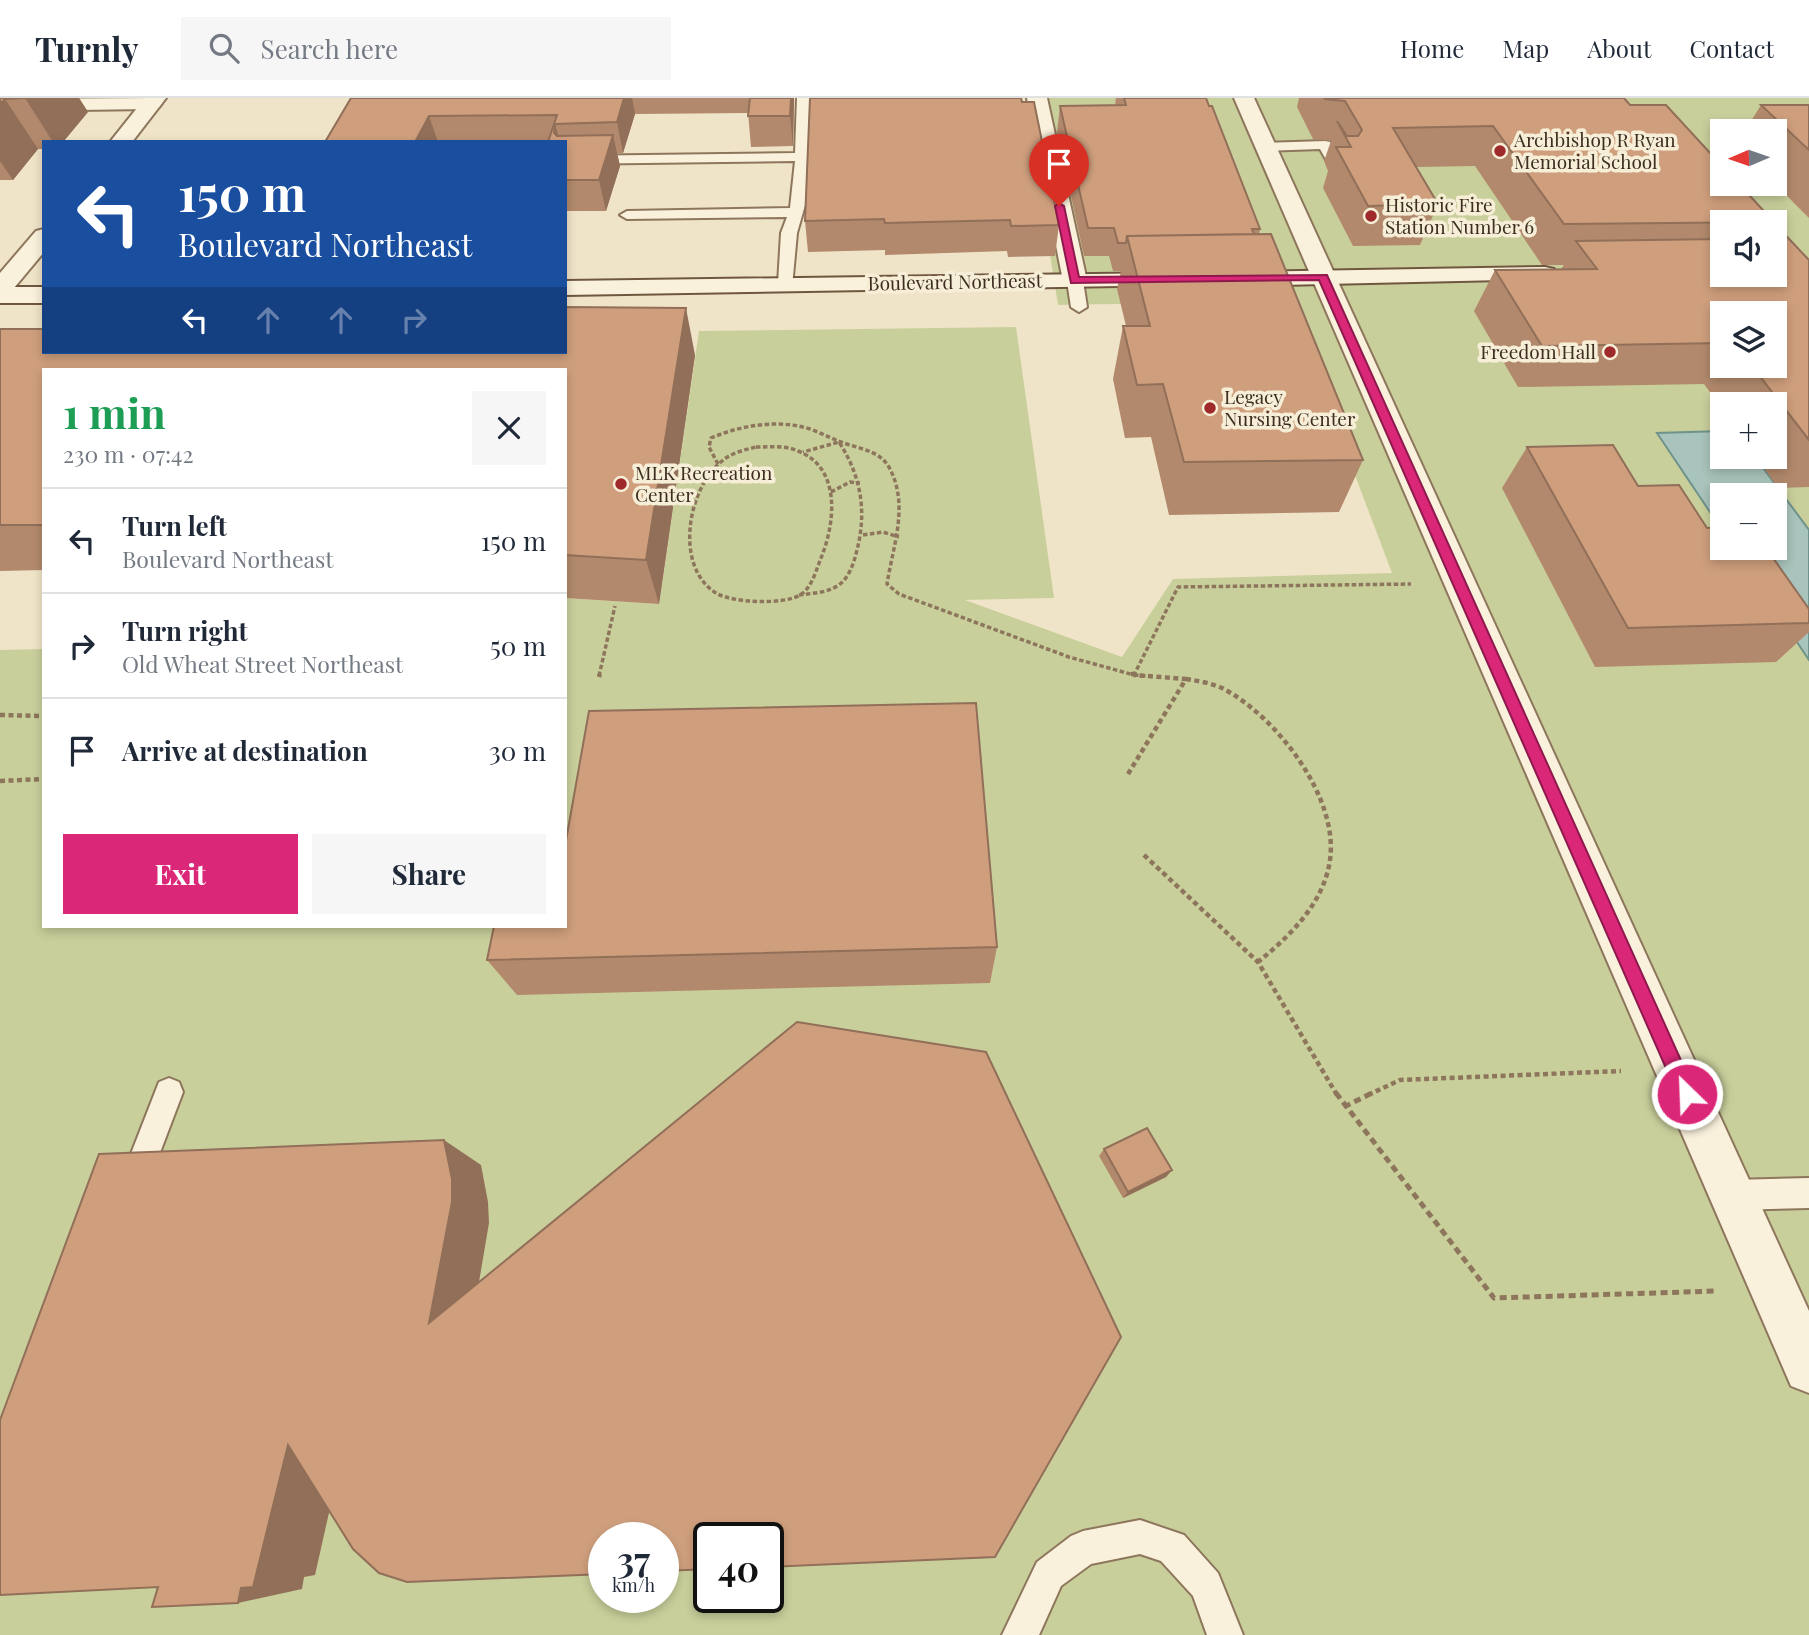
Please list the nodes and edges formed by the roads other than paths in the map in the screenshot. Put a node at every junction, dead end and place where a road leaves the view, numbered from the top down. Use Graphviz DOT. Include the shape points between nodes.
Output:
graph roads {
  1 [pos="804,98"];
  2 [pos="1037,98"];
  3 [pos="1244,98"];
  4 [pos="154,101"];
  5 [pos="0,105"];
  6 [pos="123,140"];
  7 [pos="1265,147"];
  8 [pos="802,157"];
  9 [pos="567,160"];
  10 [pos="1339,171"];
  11 [pos="795,212"];
  12 [pos="627,215"];
  13 [pos="42,238"];
  14 [pos="1565,274"];
  15 [pos="1323,277"];
  16 [pos="1074,281"];
  17 [pos="786,285"];
  18 [pos="567,288"];
  19 [pos="0,289"];
  20 [pos="0,295"];
  21 [pos="42,295"];
  22 [pos="1079,307"];
  23 [pos="169,1092"];
  24 [pos="1809,1193"];
  25 [pos="1732,1195"];
  26 [pos="125,1208"];
  27 [pos="1809,1368"];
  28 [pos="1020,1635"];
  29 [pos="1225,1635"];
  1 -- 8 [label="lane"];
  2 -- 16 [label="street"];
  3 -- 7 [label="street"];
  4 -- 5 [label="street"];
  4 -- 6 [label="street"];
  7 -- 10 [label="lane" via="1325,145"];
  7 -- 15 [label="street"];
  8 -- 9 [label="lane"];
  8 -- 11 [label="lane"];
  11 -- 12 [label="lane"];
  11 -- 17 [label="lane"];
  13 -- 19 [label="street"];
  14 -- 15 [label="street, Boulevard Northeast"];
  15 -- 16 [label="street, Boulevard Northeast"];
  15 -- 25 [label="street"];
  16 -- 17 [label="street, Boulevard Northeast"];
  16 -- 22 [label="lane"];
  17 -- 18 [label="street, Boulevard Northeast"];
  20 -- 21 [label="street"];
  23 -- 26 [label="lane"];
  24 -- 25 [label="lane"];
  25 -- 27 [label="street"];
  28 -- 29 [label="lane" via="1049,1574 1083,1548 1140,1537 1172,1547 1206,1585"];
}
